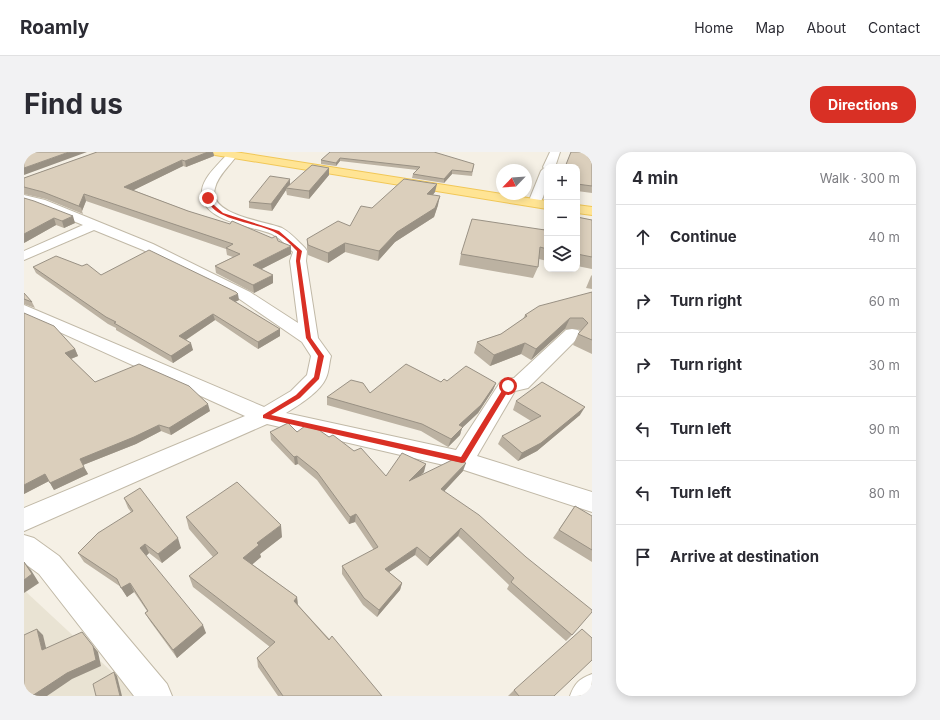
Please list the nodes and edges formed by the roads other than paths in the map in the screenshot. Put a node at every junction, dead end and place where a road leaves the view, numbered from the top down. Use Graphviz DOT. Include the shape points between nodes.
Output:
graph roads {
  1 [pos="215,152"];
  2 [pos="555,152"];
  3 [pos="232,155"];
  4 [pos="550,164"];
  5 [pos="544,178"];
  6 [pos="24,199"];
  7 [pos="534,203"];
  8 [pos="544,205"];
  9 [pos="580,209"];
  10 [pos="592,211"];
  11 [pos="94,225"];
  12 [pos="24,256"];
  13 [pos="24,310"];
  14 [pos="572,334"];
  15 [pos="309,338"];
  16 [pos="265,416"];
  17 [pos="462,460"];
  18 [pos="592,502"];
  19 [pos="24,520"];
  20 [pos="24,547"];
  21 [pos="592,691"];
  22 [pos="155,696"];
  23 [pos="587,696"];
  1 -- 3 [label="main road"];
  2 -- 4 [label="street"];
  3 -- 7 [label="main road"];
  3 -- 15 [label="street" via="212,180 208,198 212,206 222,214 277,232 300,251 298,261"];
  5 -- 7 [label="street"];
  6 -- 11 [label="street" via="41,203"];
  7 -- 8 [label="main road"];
  9 -- 10 [label="main road"];
  11 -- 12 [label="street"];
  11 -- 15 [label="street" via="148,247 244,296"];
  13 -- 16 [label="street"];
  14 -- 17 [label="street" via="520,383 508,386"];
  15 -- 16 [label="street" via="321,356 317,377 298,396"];
  16 -- 17 [label="street"];
  16 -- 19 [label="street"];
  17 -- 18 [label="street"];
  20 -- 22 [label="street" via="49,565"];
  21 -- 23 [label="street"];
}
